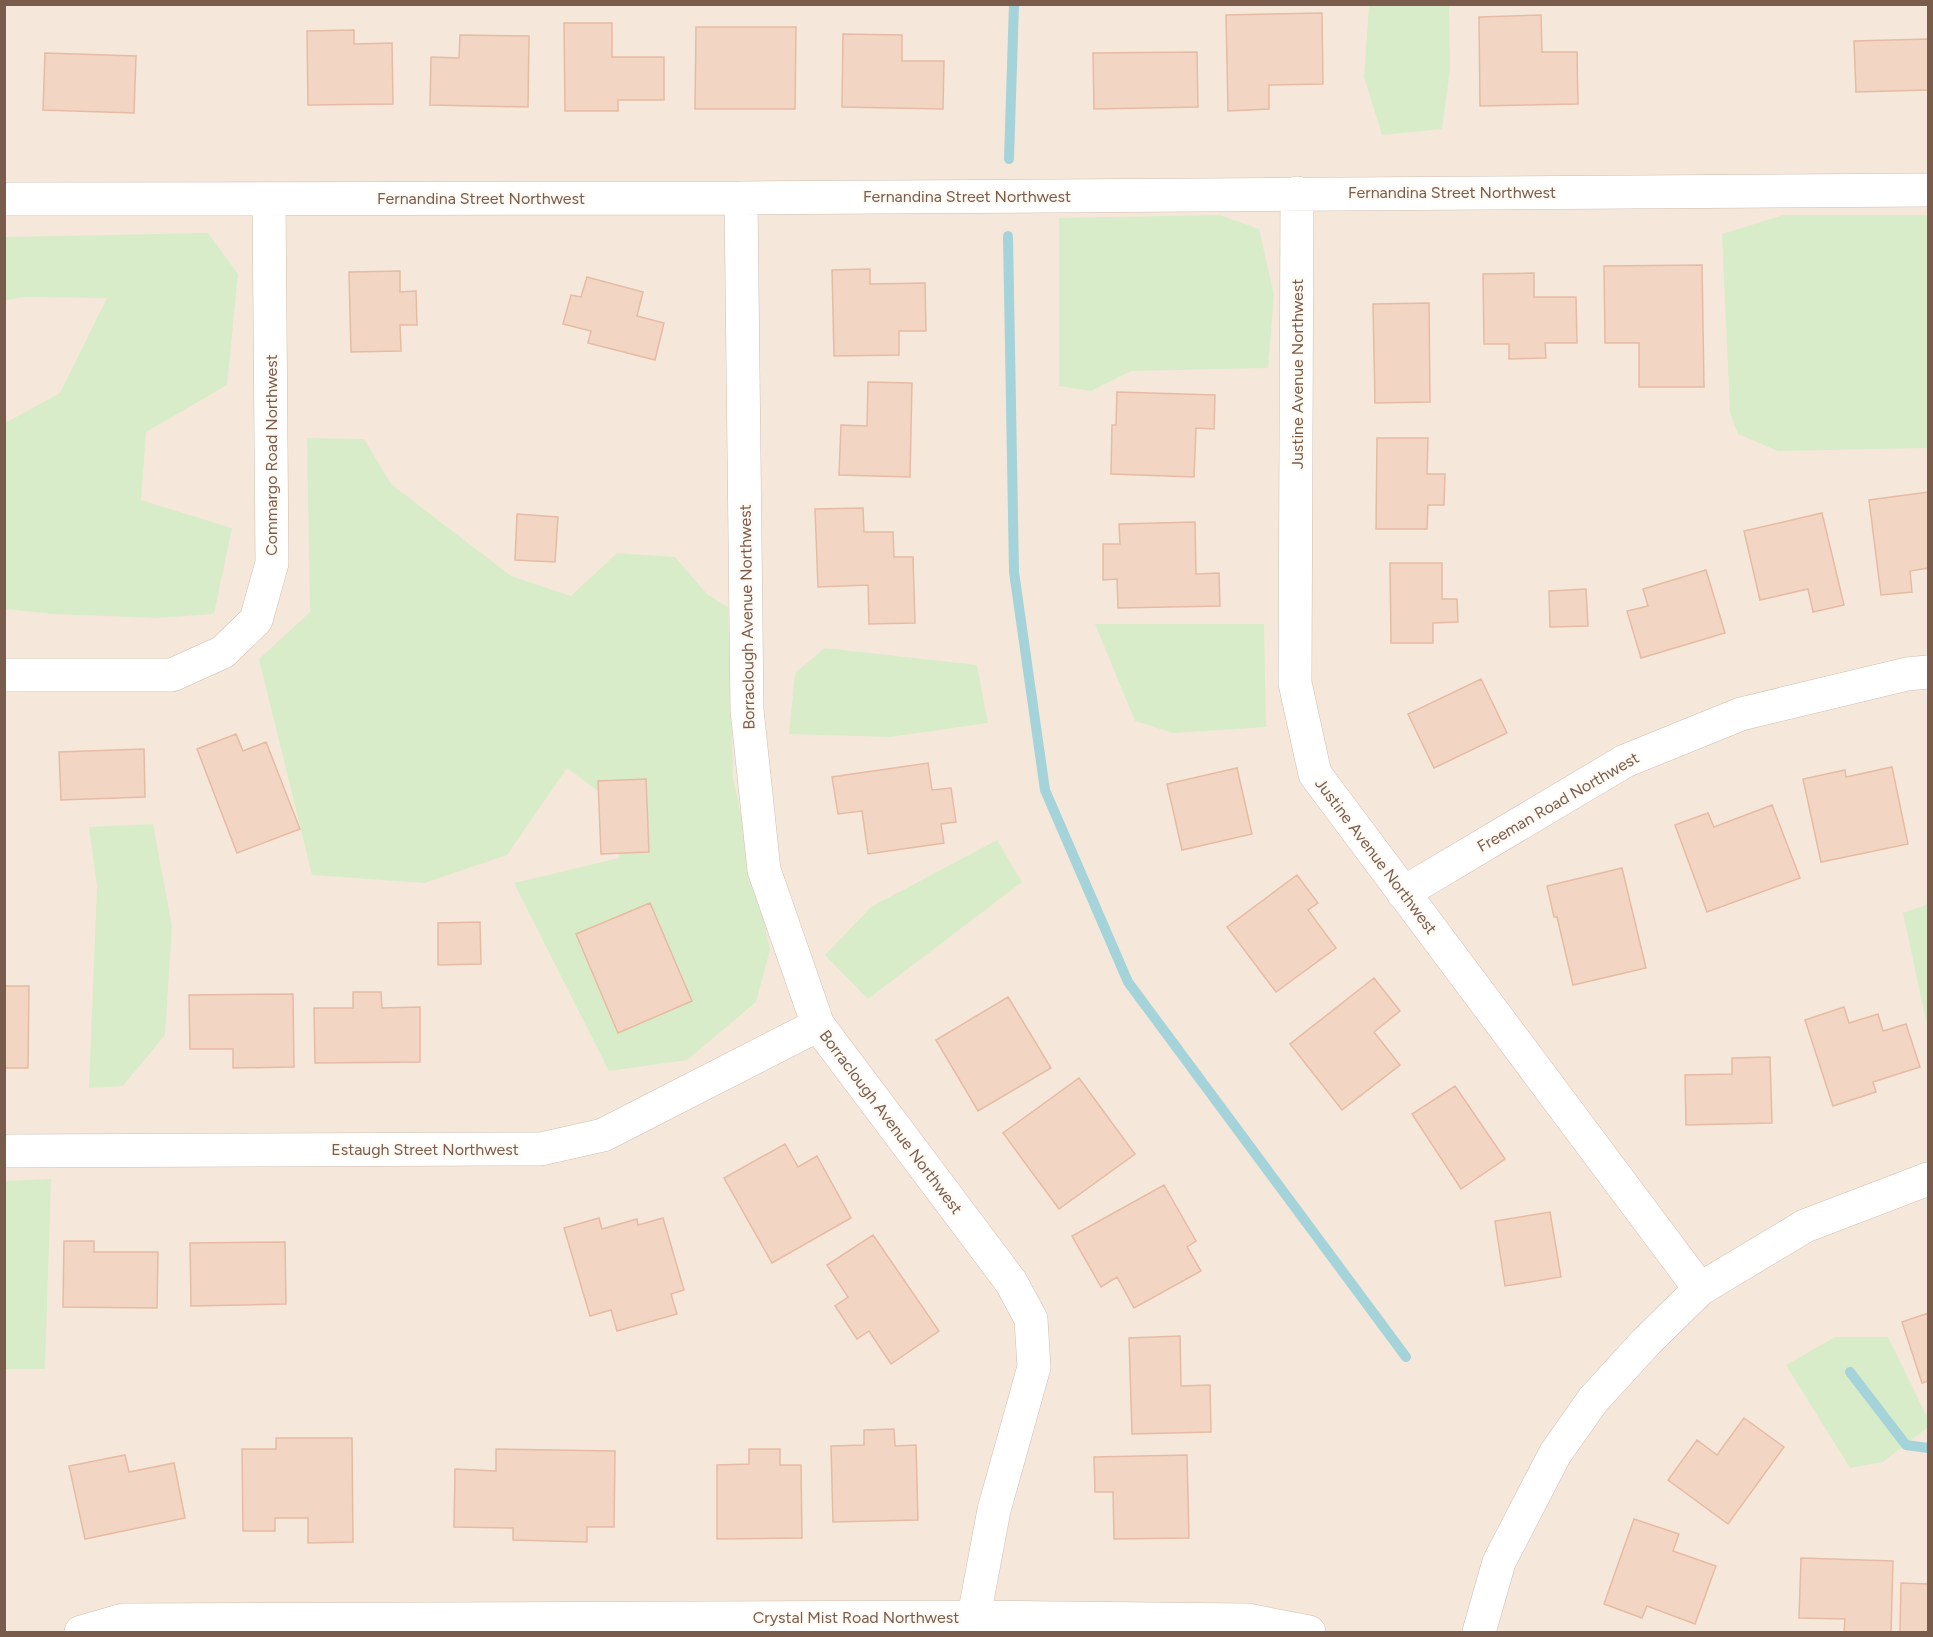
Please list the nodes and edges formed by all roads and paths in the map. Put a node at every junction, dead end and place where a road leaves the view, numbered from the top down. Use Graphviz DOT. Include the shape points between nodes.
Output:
graph roads {
  1 [pos="1929,190"];
  2 [pos="1297,193"];
  3 [pos="741,198"];
  4 [pos="269,199"];
  5 [pos="4,200"];
  6 [pos="1929,672"];
  7 [pos="4,675"];
  8 [pos="1403,892"];
  9 [pos="818,1025"];
  10 [pos="4,1151"];
  11 [pos="1929,1179"];
  12 [pos="1700,1289"];
  13 [pos="972,1625"];
  14 [pos="488,1626"];
  15 [pos="81,1632"];
  16 [pos="1309,1632"];
  17 [pos="1479,1632"];
  1 -- 2 [label="street, Fernandina Street Northwest"];
  2 -- 3 [label="street, Fernandina Street Northwest"];
  2 -- 8 [label="street, Justine Avenue Northwest" via="1295,683 1315,774"];
  3 -- 4 [label="street, Fernandina Street Northwest"];
  3 -- 9 [label="street, Borraclough Avenue Northwest" via="747,710 764,870"];
  4 -- 5 [label="street, Fernandina Street Northwest"];
  4 -- 7 [label="street, Commargo Road Northwest" via="272,563 256,620 223,652 172,675"];
  6 -- 8 [label="street, Freeman Road Northwest" via="1741,714 1625,761"];
  8 -- 12 [label="street, Justine Avenue Northwest"];
  9 -- 10 [label="street, Estaugh Street Northwest" via="603,1135 541,1149"];
  9 -- 13 [label="street, Borraclough Avenue Northwest" via="1011,1281 1031,1319 1034,1367 994,1509"];
  11 -- 12 [label="street" via="1805,1226"];
  12 -- 17 [label="street" via="1593,1400 1555,1454 1499,1562"];
  13 -- 14 [label="street, Crystal Mist Road Northwest"];
  13 -- 16 [label="street, Crystal Mist Road Northwest" via="1247,1620"];
  14 -- 15 [label="street, Crystal Mist Road Northwest" via="123,1620"];
}
